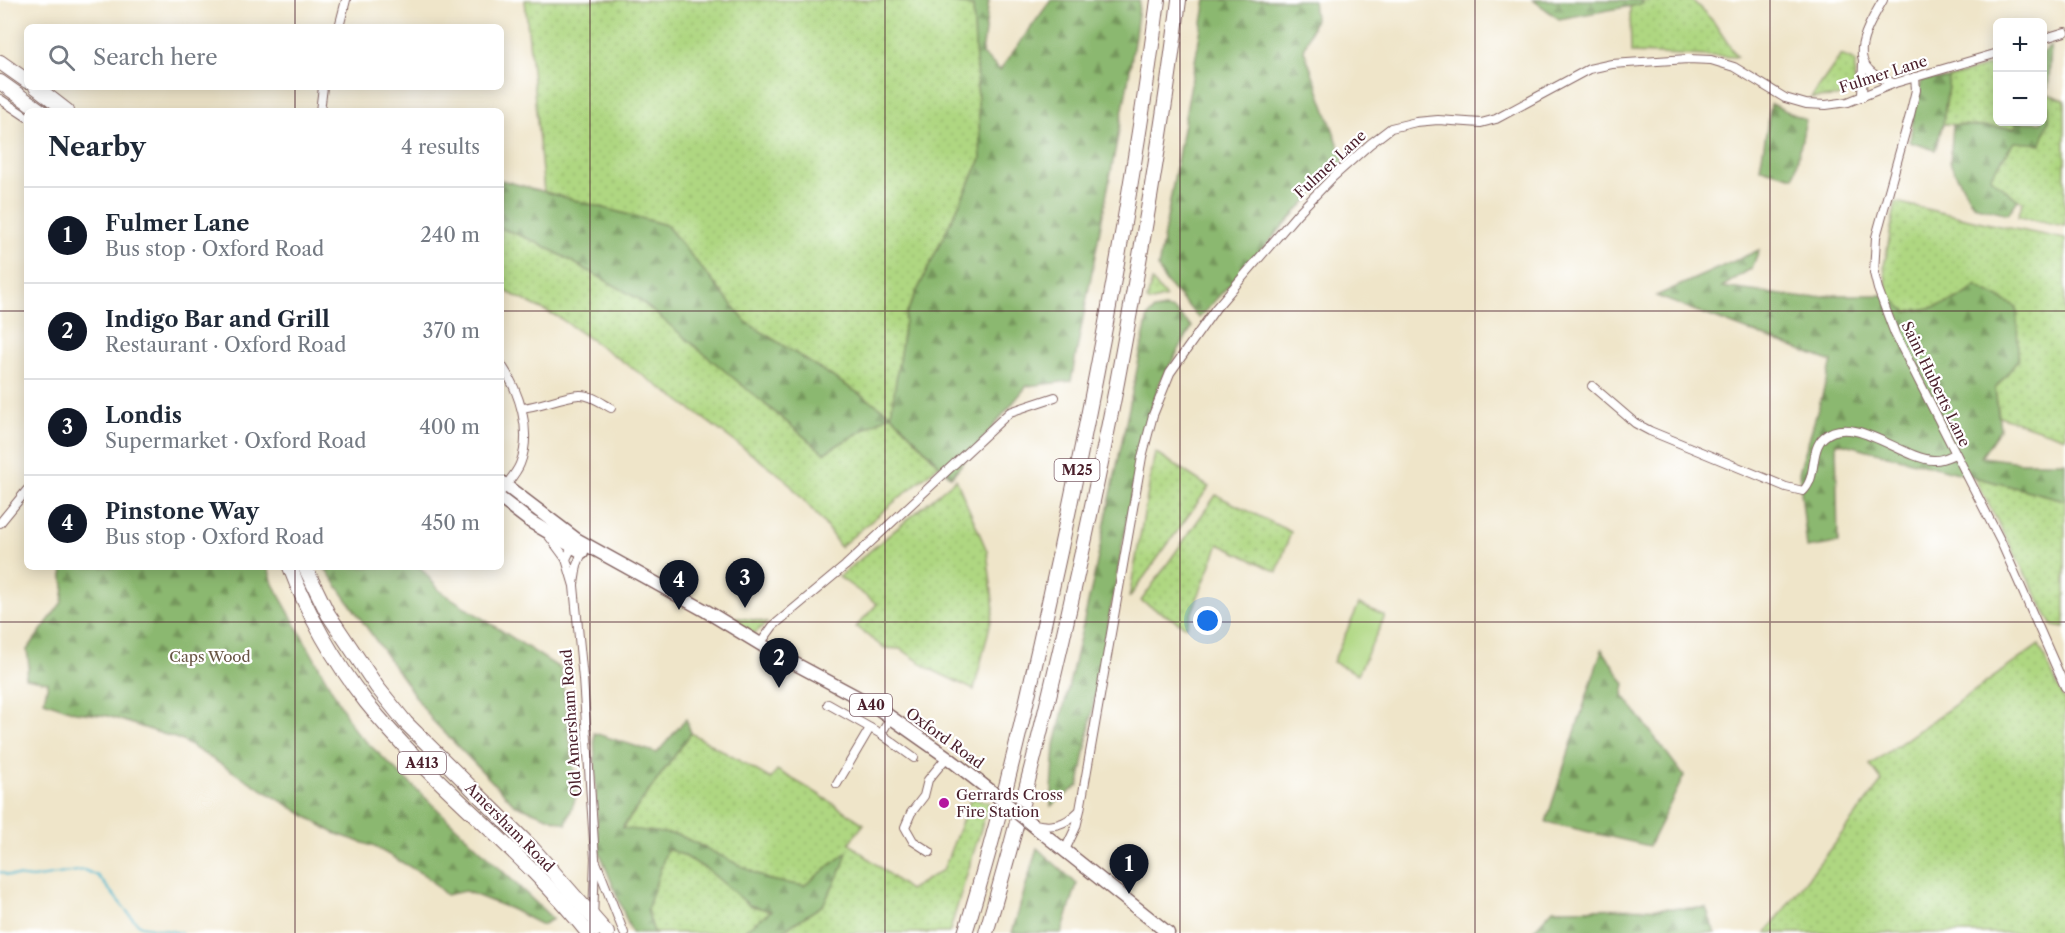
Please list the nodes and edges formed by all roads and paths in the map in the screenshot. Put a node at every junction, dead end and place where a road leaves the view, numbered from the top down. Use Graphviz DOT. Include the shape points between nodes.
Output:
graph roads {
  1 [pos="346,0"];
  2 [pos="1158,0"];
  3 [pos="1179,0"];
  4 [pos="1185,0"];
  5 [pos="1883,0"];
  6 [pos="340,24"];
  7 [pos="2065,32"];
  8 [pos="1175,36"];
  9 [pos="2047,38"];
  10 [pos="1993,54"];
  11 [pos="1863,61"];
  12 [pos="0,62"];
  13 [pos="1916,77"];
  14 [pos="24,79"];
  15 [pos="0,82"];
  16 [pos="1895,83"];
  17 [pos="40,90"];
  18 [pos="323,90"];
  19 [pos="1862,97"];
  20 [pos="0,99"];
  21 [pos="37,108"];
  22 [pos="63,108"];
  23 [pos="320,108"];
  24 [pos="24,115"];
  25 [pos="504,368"];
  26 [pos="1592,386"];
  27 [pos="1055,397"];
  28 [pos="522,408"];
  29 [pos="611,408"];
  30 [pos="1955,454"];
  31 [pos="504,484"];
  32 [pos="504,489"];
  33 [pos="24,494"];
  34 [pos="504,501"];
  35 [pos="0,523"];
  36 [pos="546,531"];
  37 [pos="579,546"];
  38 [pos="566,559"];
  39 [pos="291,570"];
  40 [pos="306,570"];
  41 [pos="574,586"];
  42 [pos="760,644"];
  43 [pos="2065,687"];
  44 [pos="828,704"];
  45 [pos="891,717"];
  46 [pos="870,728"];
  47 [pos="881,734"];
  48 [pos="947,757"];
  49 [pos="914,758"];
  50 [pos="837,784"];
  51 [pos="1080,810"];
  52 [pos="1030,823"];
  53 [pos="1065,850"];
  54 [pos="930,852"];
  55 [pos="594,858"];
  56 [pos="593,916"];
  57 [pos="588,933"];
  58 [pos="596,933"];
  59 [pos="607,933"];
  60 [pos="624,933"];
  61 [pos="964,933"];
  62 [pos="986,933"];
  63 [pos="1168,933"];
  1 -- 6 [label="street"];
  2 -- 61 [label="highway, M25" via="1120,246 1074,485 1012,765"];
  3 -- 8 [label="highway, M25"];
  4 -- 8 [label="highway, M25"];
  5 -- 11 [label="street" via="1862,38"];
  7 -- 9 [label="street"];
  8 -- 62 [label="highway, M25" via="1140,256 1096,487 1015,836"];
  10 -- 13 [label="street, Fulmer Lane"];
  11 -- 16 [label="street" via="1873,74"];
  11 -- 19 [label="street"];
  12 -- 14 [label="highway"];
  13 -- 16 [label="street, Fulmer Lane"];
  13 -- 30 [label="street, Saint Huberts Lane" via="1910,115 1876,237 1874,273 1896,334"];
  15 -- 21 [label="highway"];
  16 -- 19 [label="street, Fulmer Lane"];
  17 -- 22 [label="highway"];
  18 -- 23 [label="street"];
  19 -- 51 [label="street, Fulmer Lane" via="1826,105 1806,104 1785,98 1734,67 1712,60 1612,64 1588,69 1511,112 1481,123 1438,120 1391,128 1333,177 1216,308 1170,373 1160,396 1142,457"];
  20 -- 24 [label="street"];
  25 -- 28 [label="street"];
  26 -- 30 [label="street" via="1650,431 1803,491 1810,480 1819,443 1830,433 1843,429 1923,458 1933,460"];
  27 -- 42 [label="street" via="1010,412 845,566 773,626"];
  28 -- 29 [label="street" via="580,395"];
  28 -- 31 [label="street" via="525,439 520,464"];
  30 -- 43 [label="street, Saint Huberts Lane" via="2001,542"];
  32 -- 37 [label="main road, Oxford Road / A40"];
  33 -- 35 [label="street"];
  34 -- 36 [label="main road, A40"];
  36 -- 37 [label="main road, A40"];
  36 -- 38 [label="street, Old Amersham Road"];
  37 -- 38 [label="street"];
  37 -- 41 [label="street, Old Amersham Road"];
  37 -- 42 [label="main road, Oxford Road / A40" via="706,611"];
  38 -- 41 [label="street, Old Amersham Road"];
  39 -- 57 [label="highway, Amersham Road / A413" via="302,599 366,702"];
  40 -- 56 [label="highway, A413" via="328,614 376,687"];
  41 -- 55 [label="street, Old Amersham Road"];
  42 -- 45 [label="main road, Oxford Road / A40"];
  44 -- 46 [label="street"];
  45 -- 47 [label="street"];
  45 -- 48 [label="main road, Oxford Road / A40"];
  46 -- 47 [label="street"];
  46 -- 50 [label="street"];
  47 -- 49 [label="street"];
  48 -- 52 [label="main road, Oxford Road / A40, bridge"];
  48 -- 54 [label="street" via="928,780 924,796 905,827 913,841"];
  51 -- 52 [label="street" via="1065,823 1049,827"];
  51 -- 53 [label="street, Fulmer Lane"];
  52 -- 53 [label="main road, Oxford Road / A40"];
  53 -- 63 [label="main road, Oxford Road / A40"];
  55 -- 56 [label="street, Old Amersham Road"];
  55 -- 60 [label="street, Old Amersham Road"];
  56 -- 58 [label="street, Old Amersham Road"];
  56 -- 59 [label="highway, A413"];
}
